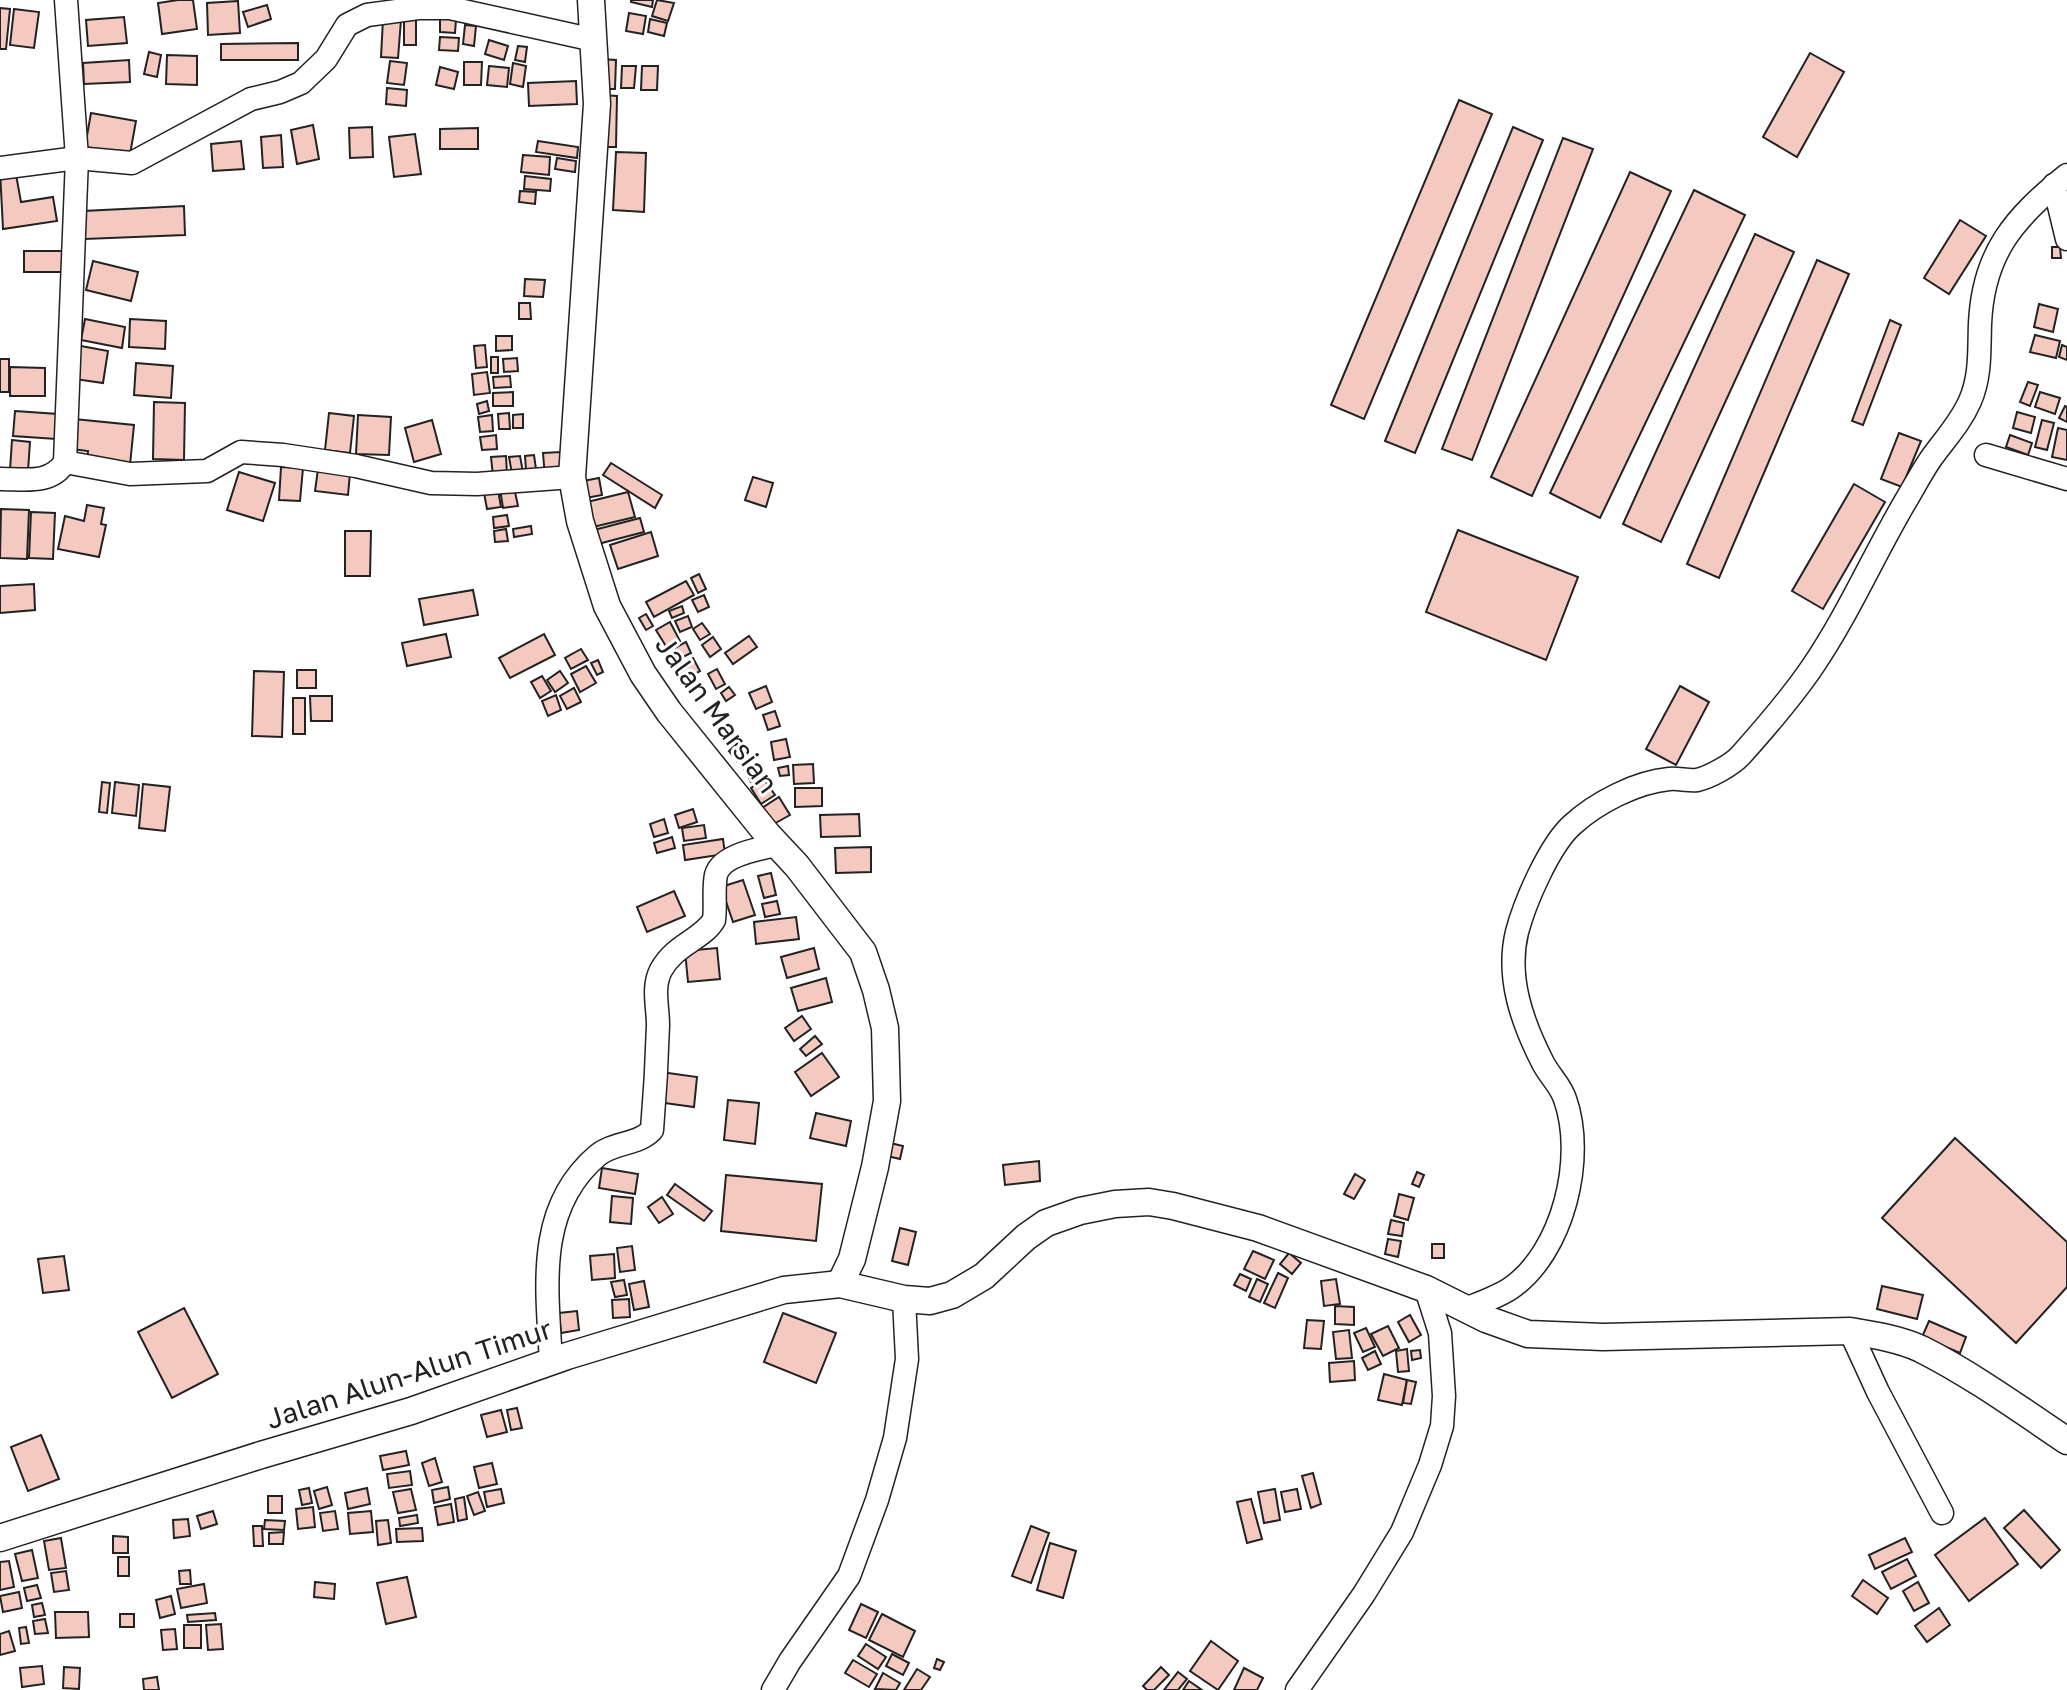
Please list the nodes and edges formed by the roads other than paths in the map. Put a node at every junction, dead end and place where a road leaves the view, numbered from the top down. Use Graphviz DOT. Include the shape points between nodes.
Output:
graph roads {
  1 [pos="66,0"];
  2 [pos="591,0"];
  3 [pos="594,40"];
  4 [pos="77,158"];
  5 [pos="0,168"];
  6 [pos="2061,180"];
  7 [pos="2065,228"];
  8 [pos="1986,455"];
  9 [pos="65,462"];
  10 [pos="572,477"];
  11 [pos="0,479"];
  12 [pos="2067,479"];
  13 [pos="778,845"];
  14 [pos="840,1284"];
  15 [pos="1426,1289"];
  16 [pos="904,1299"];
  17 [pos="1465,1309"];
  18 [pos="1850,1331"];
  19 [pos="551,1362"];
  20 [pos="2067,1441"];
  21 [pos="1942,1513"];
  22 [pos="0,1538"];
  23 [pos="773,1690"];
  24 [pos="1297,1690"];
  1 -- 4 [label="street"];
  2 -- 3 [label="street, Jalan Marsian"];
  3 -- 4 [label="street" via="450,8 367,15 347,25 326,59 301,83 251,99 132,163"];
  3 -- 10 [label="street, Jalan Marsian" via="597,104"];
  4 -- 5 [label="street"];
  4 -- 9 [label="street"];
  6 -- 7 [label="street"];
  6 -- 17 [label="street" via="2011,227 1997,250 1982,296 1979,374 1971,400 1897,515 1813,666 1737,760 1699,780 1668,779 1624,793 1572,825 1548,856 1518,929 1513,982 1542,1061 1565,1098 1572,1135 1571,1175 1563,1213 1546,1251 1512,1288"];
  8 -- 12 [label="street"];
  9 -- 10 [label="street" via="130,474 207,471 241,452 356,466 431,483"];
  9 -- 11 [label="street" via="54,476"];
  10 -- 13 [label="street, Jalan Marsian" via="607,606 643,674"];
  13 -- 14 [label="street, Jalan Marsian" via="863,952 885,1028 887,1101 852,1259"];
  13 -- 19 [label="street" via="722,864 711,926 684,943 659,973 652,1130 595,1158 571,1182 552,1223"];
  14 -- 16 [label="street, Jalan Alun-Alun Timur"];
  14 -- 19 [label="street, Jalan Alun-Alun Timur" via="784,1290"];
  15 -- 16 [label="street, Jalan Alun-Alun Timur" via="1217,1215 1149,1202 1080,1211 1046,1223 984,1276 952,1295 930,1301"];
  15 -- 17 [label="street, Jalan Alun-Alun Timur"];
  15 -- 24 [label="street" via="1440,1333 1444,1396 1442,1426 1430,1465 1402,1532"];
  16 -- 23 [label="street" via="907,1359 895,1438 877,1500 849,1576"];
  17 -- 18 [label="street, Jalan Alun-Alun Timur" via="1528,1334 1556,1337"];
  18 -- 20 [label="street, Jalan Alun-Alun Timur" via="1920,1349"];
  18 -- 21 [label="street"];
  19 -- 22 [label="street, Jalan Alun-Alun Timur" via="411,1411"];
}
